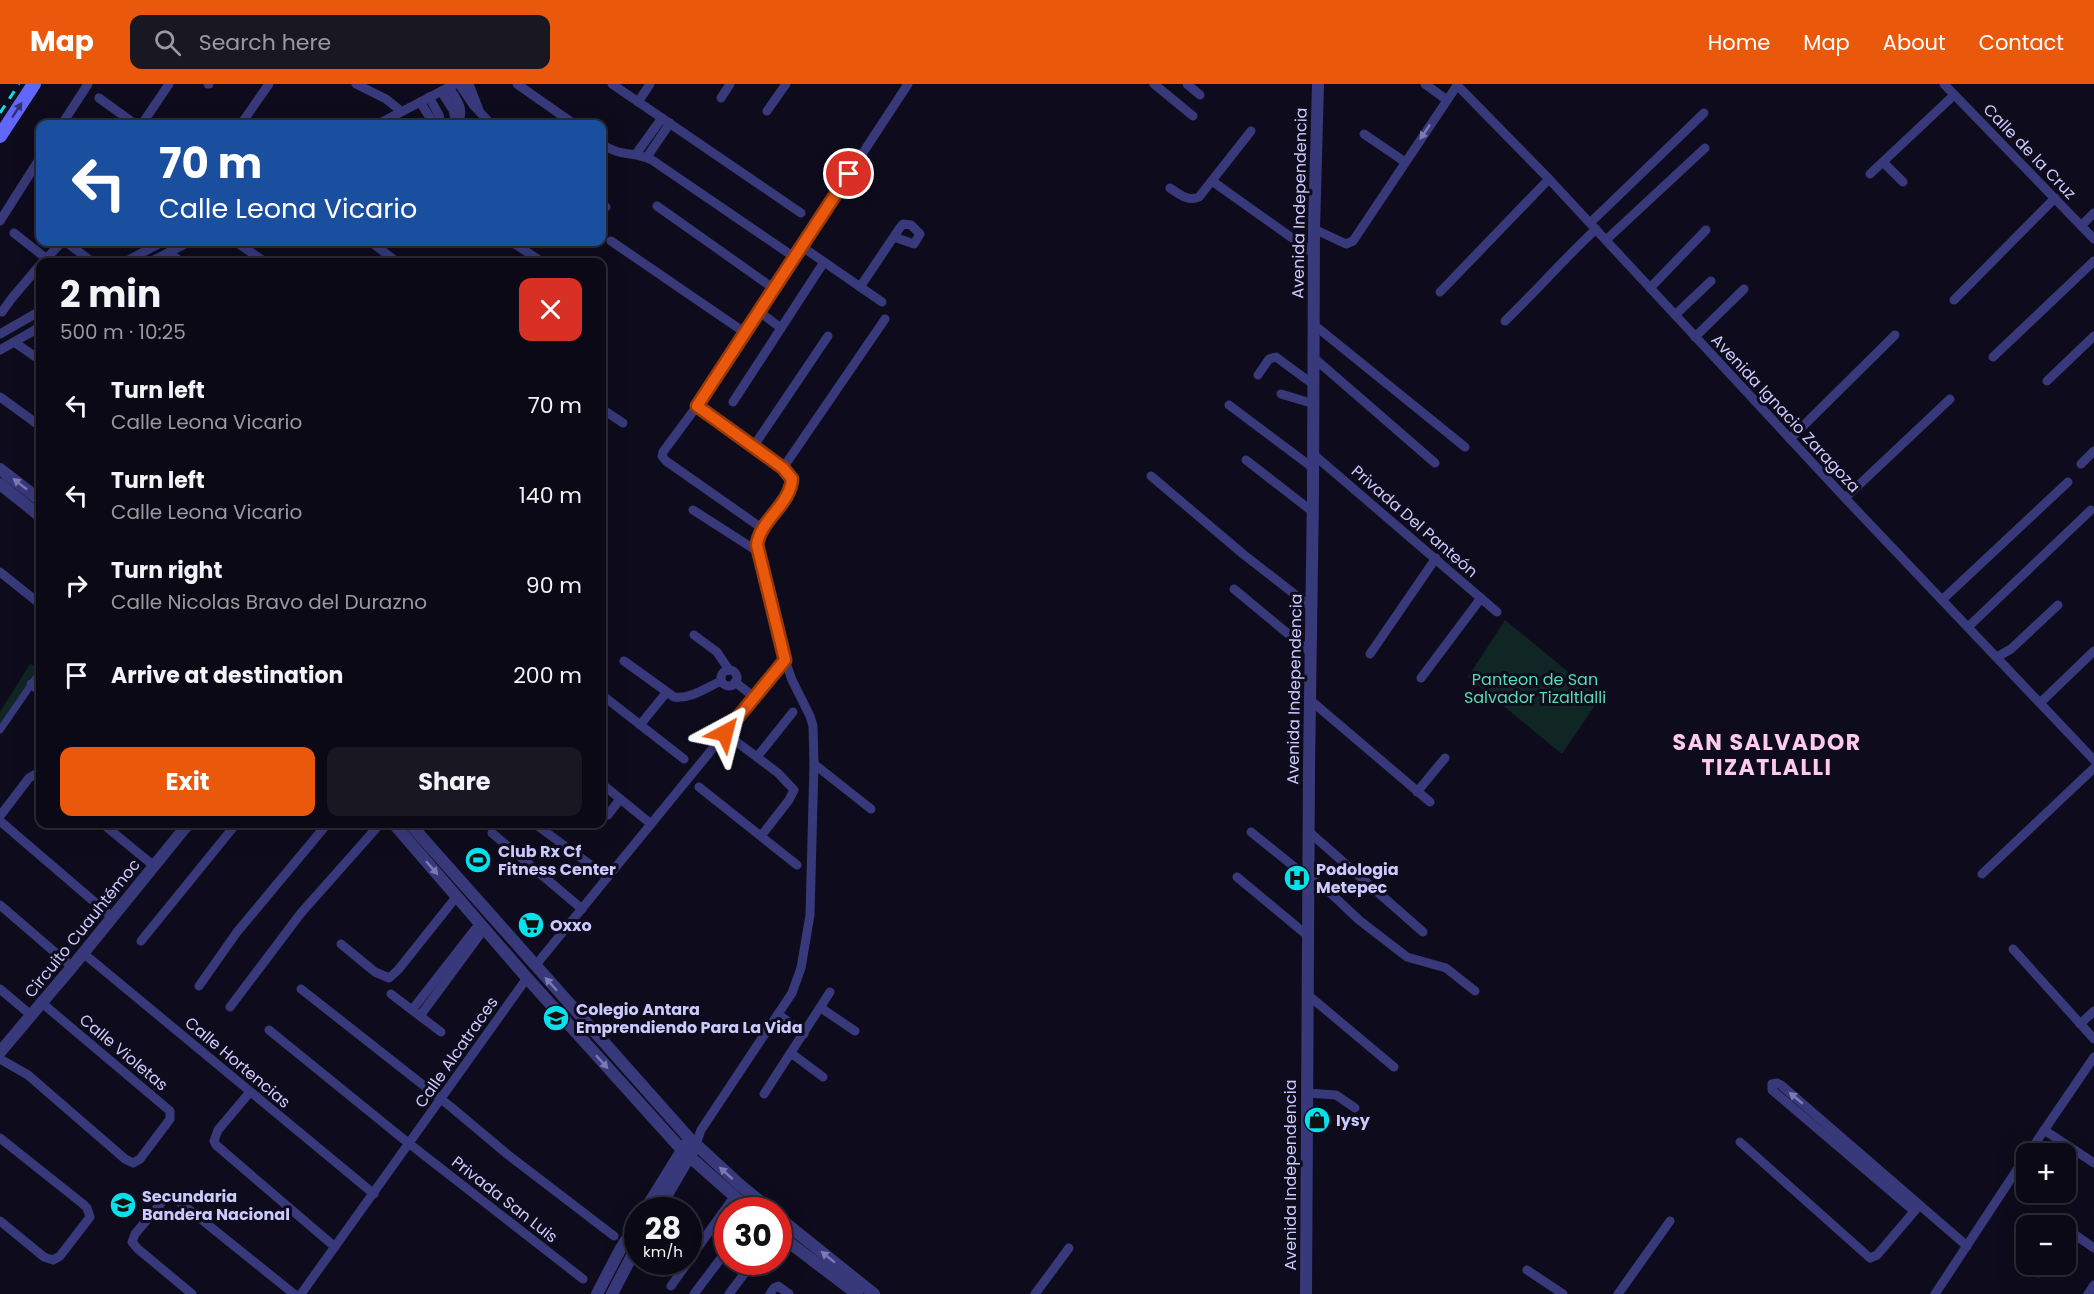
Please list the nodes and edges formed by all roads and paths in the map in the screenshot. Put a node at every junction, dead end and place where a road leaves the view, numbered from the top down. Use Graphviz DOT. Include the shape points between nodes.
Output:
graph roads {
  1 [pos="34,84"];
  2 [pos="88,84"];
  3 [pos="169,84"];
  4 [pos="269,84"];
  5 [pos="356,84"];
  6 [pos="469,84"];
  7 [pos="517,84"];
  8 [pos="612,84"];
  9 [pos="650,84"];
  10 [pos="730,84"];
  11 [pos="786,84"];
  12 [pos="908,84"];
  13 [pos="1154,84"];
  14 [pos="1186,84"];
  15 [pos="1318,84"];
  16 [pos="1425,84"];
  17 [pos="1458,84"];
  18 [pos="1944,84"];
  19 [pos="451,87"];
  20 [pos="1200,95"];
  21 [pos="1954,95"];
  22 [pos="99,98"];
  23 [pos="721,98"];
  24 [pos="424,100"];
  25 [pos="1447,100"];
  26 [pos="638,102"];
  27 [pos="401,111"];
  28 [pos="766,111"];
  29 [pos="480,112"];
  30 [pos="1704,113"];
  31 [pos="1193,116"];
  32 [pos="65,120"];
  33 [pos="129,120"];
  34 [pos="145,120"];
  35 [pos="243,120"];
  36 [pos="385,120"];
  37 [pos="432,120"];
  38 [pos="440,120"];
  39 [pos="460,120"];
  40 [pos="487,120"];
  41 [pos="568,120"];
  42 [pos="666,121"];
  43 [pos="1251,131"];
  44 [pos="1364,134"];
  45 [pos="0,136"];
  46 [pos="606,146"];
  47 [pos="1705,148"];
  48 [pos="636,154"];
  49 [pos="647,158"];
  50 [pos="1405,162"];
  51 [pos="1883,162"];
  52 [pos="36,164"];
  53 [pos="1870,174"];
  54 [pos="1549,179"];
  55 [pos="1212,182"];
  56 [pos="1903,182"];
  57 [pos="1170,188"];
  58 [pos="2055,198"];
  59 [pos="657,206"];
  60 [pos="801,213"];
  61 [pos="2094,213"];
  62 [pos="0,221"];
  63 [pos="2081,225"];
  64 [pos="1593,226"];
  65 [pos="1314,228"];
  66 [pos="1706,230"];
  67 [pos="14,233"];
  68 [pos="894,237"];
  69 [pos="2094,238"];
  70 [pos="1606,240"];
  71 [pos="611,241"];
  72 [pos="60,246"];
  73 [pos="70,246"];
  74 [pos="156,246"];
  75 [pos="181,246"];
  76 [pos="242,246"];
  77 [pos="376,246"];
  78 [pos="518,246"];
  79 [pos="801,246"];
  80 [pos="168,253"];
  81 [pos="1313,253"];
  82 [pos="794,257"];
  83 [pos="40,258"];
  84 [pos="48,258"];
  85 [pos="87,258"];
  86 [pos="139,258"];
  87 [pos="158,258"];
  88 [pos="176,258"];
  89 [pos="258,258"];
  90 [pos="392,258"];
  91 [pos="536,258"];
  92 [pos="2094,261"];
  93 [pos="824,262"];
  94 [pos="36,271"];
  95 [pos="1711,281"];
  96 [pos="860,287"];
  97 [pos="773,288"];
  98 [pos="1650,288"];
  99 [pos="1744,289"];
  100 [pos="1440,292"];
  101 [pos="1954,300"];
  102 [pos="882,302"];
  103 [pos="2,309"];
  104 [pos="758,311"];
  105 [pos="36,313"];
  106 [pos="1675,315"];
  107 [pos="885,319"];
  108 [pos="1505,321"];
  109 [pos="1313,324"];
  110 [pos="782,328"];
  111 [pos="36,329"];
  112 [pos="7,330"];
  113 [pos="744,332"];
  114 [pos="1895,335"];
  115 [pos="828,336"];
  116 [pos="2094,336"];
  117 [pos="1695,337"];
  118 [pos="14,342"];
  119 [pos="0,350"];
  120 [pos="36,357"];
  121 [pos="1993,357"];
  122 [pos="1314,358"];
  123 [pos="1258,375"];
  124 [pos="2047,381"];
  125 [pos="1314,385"];
  126 [pos="1281,394"];
  127 [pos="0,397"];
  128 [pos="1950,399"];
  129 [pos="733,402"];
  130 [pos="1314,404"];
  131 [pos="1229,405"];
  132 [pos="697,406"];
  133 [pos="606,412"];
  134 [pos="36,423"];
  135 [pos="622,423"];
  136 [pos="1790,439"];
  137 [pos="753,447"];
  138 [pos="1465,447"];
  139 [pos="2094,451"];
  140 [pos="1313,454"];
  141 [pos="1246,460"];
  142 [pos="1436,463"];
  143 [pos="2081,464"];
  144 [pos="0,468"];
  145 [pos="783,468"];
  146 [pos="1313,468"];
  147 [pos="1151,476"];
  148 [pos="2068,482"];
  149 [pos="0,484"];
  150 [pos="36,497"];
  151 [pos="1845,498"];
  152 [pos="693,510"];
  153 [pos="2091,510"];
  154 [pos="1313,512"];
  155 [pos="36,513"];
  156 [pos="764,529"];
  157 [pos="758,551"];
  158 [pos="1436,558"];
  159 [pos="0,572"];
  160 [pos="1234,589"];
  161 [pos="1481,598"];
  162 [pos="1942,600"];
  163 [pos="36,601"];
  164 [pos="2058,605"];
  165 [pos="1311,607"];
  166 [pos="1497,612"];
  167 [pos="1968,627"];
  168 [pos="694,635"];
  169 [pos="2094,651"];
  170 [pos="1310,652"];
  171 [pos="1370,654"];
  172 [pos="1997,657"];
  173 [pos="785,660"];
  174 [pos="624,661"];
  175 [pos="729,670"];
  176 [pos="36,677"];
  177 [pos="1421,678"];
  178 [pos="721,681"];
  179 [pos="735,682"];
  180 [pos="31,684"];
  181 [pos="36,688"];
  182 [pos="666,693"];
  183 [pos="754,697"];
  184 [pos="606,698"];
  185 [pos="1310,699"];
  186 [pos="2040,703"];
  187 [pos="793,712"];
  188 [pos="640,725"];
  189 [pos="0,730"];
  190 [pos="725,733"];
  191 [pos="757,757"];
  192 [pos="1445,758"];
  193 [pos="684,759"];
  194 [pos="2094,760"];
  195 [pos="814,764"];
  196 [pos="2094,768"];
  197 [pos="36,774"];
  198 [pos="606,787"];
  199 [pos="699,787"];
  200 [pos="1417,792"];
  201 [pos="620,799"];
  202 [pos="1430,802"];
  203 [pos="871,809"];
  204 [pos="608,815"];
  205 [pos="0,816"];
  206 [pos="0,821"];
  207 [pos="651,824"];
  208 [pos="108,828"];
  209 [pos="185,828"];
  210 [pos="233,828"];
  211 [pos="324,828"];
  212 [pos="376,828"];
  213 [pos="397,828"];
  214 [pos="414,828"];
  215 [pos="541,828"];
  216 [pos="1308,831"];
  217 [pos="1251,832"];
  218 [pos="492,833"];
  219 [pos="761,836"];
  220 [pos="797,865"];
  221 [pos="154,866"];
  222 [pos="1982,874"];
  223 [pos="608,877"];
  224 [pos="1237,877"];
  225 [pos="1308,878"];
  226 [pos="457,897"];
  227 [pos="0,905"];
  228 [pos="582,909"];
  229 [pos="112,917"];
  230 [pos="482,926"];
  231 [pos="1423,932"];
  232 [pos="1308,936"];
  233 [pos="141,942"];
  234 [pos="341,944"];
  235 [pos="2013,949"];
  236 [pos="83,953"];
  237 [pos="536,966"];
  238 [pos="72,967"];
  239 [pos="527,978"];
  240 [pos="200,986"];
  241 [pos="0,989"];
  242 [pos="301,989"];
  243 [pos="1475,991"];
  244 [pos="830,992"];
  245 [pos="391,994"];
  246 [pos="1308,995"];
  247 [pos="42,1003"];
  248 [pos="230,1007"];
  249 [pos="821,1008"];
  250 [pos="2094,1011"];
  251 [pos="416,1013"];
  252 [pos="778,1014"];
  253 [pos="32,1016"];
  254 [pos="2080,1024"];
  255 [pos="269,1030"];
  256 [pos="855,1031"];
  257 [pos="441,1032"];
  258 [pos="804,1034"];
  259 [pos="2094,1039"];
  260 [pos="0,1052"];
  261 [pos="791,1053"];
  262 [pos="2094,1057"];
  263 [pos="0,1059"];
  264 [pos="1394,1067"];
  265 [pos="823,1077"];
  266 [pos="250,1092"];
  267 [pos="1307,1093"];
  268 [pos="764,1094"];
  269 [pos="441,1100"];
  270 [pos="1355,1108"];
  271 [pos="2044,1130"];
  272 [pos="0,1138"];
  273 [pos="693,1141"];
  274 [pos="1840,1141"];
  275 [pos="1740,1142"];
  276 [pos="2035,1143"];
  277 [pos="410,1144"];
  278 [pos="686,1154"];
  279 [pos="2094,1163"];
  280 [pos="2016,1172"];
  281 [pos="374,1194"];
  282 [pos="655,1197"];
  283 [pos="664,1197"];
  284 [pos="734,1197"];
  285 [pos="756,1197"];
  286 [pos="1917,1208"];
  287 [pos="0,1221"];
  288 [pos="1670,1221"];
  289 [pos="714,1225"];
  290 [pos="792,1228"];
  291 [pos="614,1236"];
  292 [pos="2076,1236"];
  293 [pos="702,1242"];
  294 [pos="792,1245"];
  295 [pos="1967,1246"];
  296 [pos="335,1247"];
  297 [pos="1069,1248"];
  298 [pos="2094,1248"];
  299 [pos="624,1249"];
  300 [pos="714,1268"];
  301 [pos="1527,1270"];
  302 [pos="624,1271"];
  303 [pos="678,1275"];
  304 [pos="743,1275"];
  305 [pos="583,1279"];
  306 [pos="2094,1285"];
  307 [pos="671,1286"];
  308 [pos="601,1293"];
  309 [pos="192,1294"];
  310 [pos="294,1294"];
  311 [pos="301,1294"];
  312 [pos="612,1294"];
  313 [pos="694,1294"];
  314 [pos="729,1294"];
  315 [pos="770,1294"];
  316 [pos="789,1294"];
  317 [pos="857,1294"];
  318 [pos="874,1294"];
  319 [pos="1035,1294"];
  320 [pos="1306,1294"];
  321 [pos="1563,1294"];
  322 [pos="1618,1294"];
  323 [pos="1935,1294"];
  324 [pos="2088,1294"];
  45 -- 1 [label="main road, one-way"];
  2 -- 32 [label="street"];
  3 -- 34 [label="street"];
  4 -- 35 [label="street"];
  5 -- 27 [label="street"];
  6 -- 29 [label="street"];
  7 -- 41 [label="street"];
  8 -- 26 [label="street"];
  9 -- 26 [label="street"];
  10 -- 23 [label="street"];
  11 -- 28 [label="street"];
  12 -- 79 [label="street"];
  13 -- 31 [label="street"];
  14 -- 20 [label="street"];
  15 -- 65 [label="street, Avenida Independencia"];
  16 -- 25 [label="street"];
  17 -- 25 [label="street"];
  17 -- 54 [label="street, Avenida Ignacio Zaragoza"];
  18 -- 21 [label="street, Calle de la Cruz"];
  19 -- 24 [label="street"];
  19 -- 29 [label="street"];
  19 -- 39 [label="street" via="461,108"];
  21 -- 51 [label="street"];
  21 -- 58 [label="street, Calle de la Cruz"];
  22 -- 33 [label="street"];
  24 -- 27 [label="street"];
  24 -- 37 [label="street"];
  24 -- 38 [label="street"];
  25 -- 50 [label="street, one-way"];
  26 -- 42 [label="street"];
  27 -- 36 [label="street"];
  29 -- 40 [label="street"];
  30 -- 64 [label="street"];
  42 -- 48 [label="street"];
  42 -- 49 [label="street"];
  42 -- 60 [label="street"];
  43 -- 55 [label="street"];
  44 -- 50 [label="street"];
  46 -- 48 [label="street" via="617,153"];
  47 -- 70 [label="street"];
  48 -- 49 [label="street"];
  49 -- 82 [label="street"];
  50 -- 65 [label="street" via="1351,243"];
  51 -- 53 [label="street"];
  51 -- 56 [label="street"];
  52 -- 62 [label="street"];
  54 -- 64 [label="street, Avenida Ignacio Zaragoza"];
  54 -- 100 [label="street"];
  55 -- 57 [label="street" via="1193,199"];
  55 -- 81 [label="street"];
  58 -- 63 [label="street, Calle de la Cruz"];
  58 -- 101 [label="street"];
  59 -- 97 [label="street"];
  61 -- 63 [label="street"];
  63 -- 69 [label="street, Calle de la Cruz"];
  64 -- 70 [label="street, Avenida Ignacio Zaragoza"];
  64 -- 108 [label="street" via="1537,291"];
  65 -- 81 [label="street, Avenida Independencia"];
  66 -- 98 [label="street"];
  67 -- 83 [label="street"];
  68 -- 96 [label="street"];
  70 -- 98 [label="street, Avenida Ignacio Zaragoza"];
  71 -- 113 [label="street"];
  72 -- 84 [label="street"];
  73 -- 85 [label="street"];
  74 -- 86 [label="street"];
  75 -- 80 [label="street"];
  76 -- 89 [label="street"];
  77 -- 90 [label="street"];
  78 -- 91 [label="street"];
  79 -- 82 [label="street"];
  79 -- 93 [label="street"];
  80 -- 87 [label="street"];
  80 -- 88 [label="street"];
  81 -- 109 [label="street, Avenida Independencia"];
  82 -- 97 [label="street"];
  92 -- 121 [label="street"];
  93 -- 96 [label="street"];
  93 -- 110 [label="street"];
  94 -- 103 [label="street"];
  95 -- 106 [label="street"];
  96 -- 102 [label="street"];
  97 -- 104 [label="street"];
  98 -- 106 [label="street, Avenida Ignacio Zaragoza"];
  99 -- 117 [label="street"];
  103 -- 112 [label="street"];
  104 -- 110 [label="street"];
  104 -- 113 [label="street"];
  105 -- 112 [label="street"];
  106 -- 117 [label="street, Avenida Ignacio Zaragoza"];
  107 -- 145 [label="street"];
  109 -- 122 [label="street, Avenida Independencia"];
  109 -- 138 [label="street"];
  110 -- 129 [label="street"];
  111 -- 118 [label="street"];
  113 -- 132 [label="street"];
  114 -- 136 [label="street"];
  115 -- 137 [label="street"];
  116 -- 124 [label="street"];
  117 -- 136 [label="street, Avenida Ignacio Zaragoza"];
  118 -- 119 [label="street"];
  118 -- 120 [label="street"];
  122 -- 125 [label="street, Avenida Independencia"];
  122 -- 142 [label="street"];
  123 -- 125 [label="street" via="1269,359 1276,357"];
  125 -- 130 [label="street, Avenida Independencia"];
  126 -- 130 [label="street"];
  127 -- 134 [label="street"];
  128 -- 151 [label="street"];
  130 -- 140 [label="street, Avenida Independencia"];
  131 -- 146 [label="street"];
  132 -- 137 [label="street"];
  132 -- 156 [label="street" via="662,456"];
  133 -- 135 [label="street"];
  136 -- 151 [label="street, Avenida Ignacio Zaragoza"];
  137 -- 145 [label="street"];
  139 -- 143 [label="street"];
  140 -- 146 [label="street, Avenida Independencia"];
  140 -- 158 [label="street, Privada Del Panteón"];
  141 -- 154 [label="street"];
  150 -- 144 [label="street, one-way"];
  145 -- 156 [label="street" via="792,484"];
  146 -- 154 [label="street, Avenida Independencia"];
  147 -- 165 [label="street"];
  148 -- 162 [label="street"];
  149 -- 155 [label="street"];
  151 -- 162 [label="street, Avenida Ignacio Zaragoza"];
  152 -- 157 [label="street"];
  153 -- 167 [label="street"];
  154 -- 165 [label="street, Avenida Independencia"];
  156 -- 157 [label="street"];
  157 -- 173 [label="street"];
  158 -- 161 [label="street, Privada Del Panteón"];
  158 -- 171 [label="street"];
  159 -- 163 [label="street"];
  160 -- 170 [label="street"];
  161 -- 166 [label="street, Privada Del Panteón"];
  161 -- 177 [label="street"];
  162 -- 167 [label="street, Avenida Ignacio Zaragoza"];
  164 -- 172 [label="street"];
  165 -- 170 [label="street, Avenida Independencia"];
  167 -- 172 [label="street, Avenida Ignacio Zaragoza"];
  168 -- 175 [label="street" via="717,652"];
  169 -- 186 [label="street"];
  170 -- 185 [label="street, Avenida Independencia"];
  172 -- 186 [label="street, Avenida Ignacio Zaragoza"];
  173 -- 183 [label="street"];
  173 -- 195 [label="street" via="813,726"];
  174 -- 182 [label="street"];
  175 -- 178 [label="street" via="722,673"];
  175 -- 179 [label="street" via="736,675"];
  176 -- 180 [label="street"];
  178 -- 179 [label="street" via="726,686"];
  178 -- 182 [label="street" via="681,698"];
  179 -- 183 [label="street"];
  180 -- 181 [label="street"];
  180 -- 189 [label="street"];
  182 -- 188 [label="street"];
  183 -- 190 [label="street"];
  184 -- 188 [label="street"];
  185 -- 200 [label="street"];
  185 -- 216 [label="street, Avenida Independencia"];
  186 -- 194 [label="street, Avenida Ignacio Zaragoza"];
  187 -- 191 [label="street"];
  188 -- 193 [label="street"];
  190 -- 191 [label="street"];
  190 -- 207 [label="street"];
  191 -- 219 [label="street" via="794,790"];
  192 -- 200 [label="street"];
  195 -- 203 [label="street"];
  195 -- 252 [label="street" via="808,940 792,993"];
  196 -- 222 [label="street"];
  197 -- 205 [label="street"];
  198 -- 201 [label="street"];
  199 -- 219 [label="street"];
  200 -- 202 [label="street"];
  201 -- 204 [label="street"];
  201 -- 207 [label="street"];
  206 -- 229 [label="street"];
  207 -- 223 [label="street"];
  208 -- 221 [label="street"];
  209 -- 221 [label="street, Circuito Cuauhtémoc"];
  210 -- 233 [label="street"];
  211 -- 240 [label="street" via="237,932"];
  212 -- 248 [label="street" via="301,912"];
  213 -- 226 [label="street, one-way"];
  214 -- 237 [label="street"];
  215 -- 223 [label="street"];
  216 -- 225 [label="street, Avenida Independencia"];
  216 -- 231 [label="street"];
  217 -- 225 [label="street"];
  218 -- 228 [label="street"];
  219 -- 220 [label="street"];
  221 -- 229 [label="street, Circuito Cuauhtémoc"];
  223 -- 228 [label="street"];
  224 -- 232 [label="street"];
  225 -- 232 [label="street, Avenida Independencia"];
  225 -- 243 [label="street" via="1407,957 1446,968"];
  226 -- 230 [label="street"];
  226 -- 234 [label="street" via="389,978 375,972"];
  227 -- 238 [label="street"];
  228 -- 237 [label="street"];
  229 -- 236 [label="street, Circuito Cuauhtémoc"];
  230 -- 239 [label="street"];
  230 -- 251 [label="street"];
  232 -- 246 [label="street, Avenida Independencia"];
  235 -- 254 [label="street"];
  236 -- 238 [label="street, Circuito Cuauhtémoc"];
  236 -- 266 [label="street, Calle Hortencias"];
  273 -- 237 [label="street, one-way"];
  238 -- 247 [label="street, Circuito Cuauhtémoc"];
  239 -- 269 [label="street, Calle Alcatraces"];
  239 -- 278 [label="street, one-way"];
  241 -- 253 [label="street"];
  242 -- 269 [label="street"];
  244 -- 249 [label="street"];
  245 -- 251 [label="street"];
  246 -- 264 [label="street"];
  246 -- 267 [label="street, Avenida Independencia"];
  247 -- 253 [label="street, Circuito Cuauhtémoc"];
  247 -- 263 [label="street, Calle Violetas" via="170,1111 170,1119 140,1159 133,1163 125,1159 28,1075"];
  249 -- 256 [label="street"];
  249 -- 258 [label="street"];
  250 -- 254 [label="street"];
  251 -- 257 [label="street"];
  252 -- 258 [label="street"];
  252 -- 273 [label="street"];
  253 -- 260 [label="street, Circuito Cuauhtémoc"];
  254 -- 259 [label="street"];
  255 -- 277 [label="street"];
  258 -- 261 [label="street"];
  261 -- 265 [label="street"];
  261 -- 268 [label="street"];
  262 -- 271 [label="street"];
  266 -- 281 [label="street, Calle Hortencias"];
  266 -- 296 [label="street" via="213,1140"];
  267 -- 270 [label="street" via="1336,1095"];
  267 -- 320 [label="street, Avenida Independencia"];
  269 -- 277 [label="street, Calle Alcatraces"];
  269 -- 291 [label="street"];
  271 -- 276 [label="street"];
  271 -- 279 [label="street"];
  272 -- 287 [label="street" via="87,1208 90,1217 53,1260"];
  273 -- 278 [label="street"];
  285 -- 273 [label="street, one-way"];
  274 -- 274 [label="street, one-way" via="1781,1085 1772,1084 1774,1092"];
  274 -- 286 [label="street"];
  275 -- 286 [label="street" via="1870,1258 1877,1255"];
  277 -- 281 [label="street, Calle Alcatraces"];
  277 -- 305 [label="street, Privada San Luis"];
  278 -- 282 [label="street"];
  278 -- 283 [label="street"];
  278 -- 284 [label="street"];
  280 -- 295 [label="street"];
  281 -- 296 [label="street, Calle Alcatraces"];
  286 -- 295 [label="street"];
  288 -- 322 [label="street"];
  289 -- 293 [label="street"];
  318 -- 290 [label="street, one-way"];
  292 -- 298 [label="street"];
  294 -- 317 [label="street"];
  295 -- 323 [label="street"];
  296 -- 311 [label="street, Calle Alcatraces"];
  297 -- 319 [label="street"];
  299 -- 308 [label="street"];
  300 -- 313 [label="street"];
  301 -- 321 [label="street"];
  302 -- 312 [label="street"];
  303 -- 307 [label="street"];
  304 -- 314 [label="street"];
  306 -- 324 [label="street"];
  309 -- 310 [label="street" via="132,1242 169,1196"];
  315 -- 316 [label="street" via="778,1286"];
}
